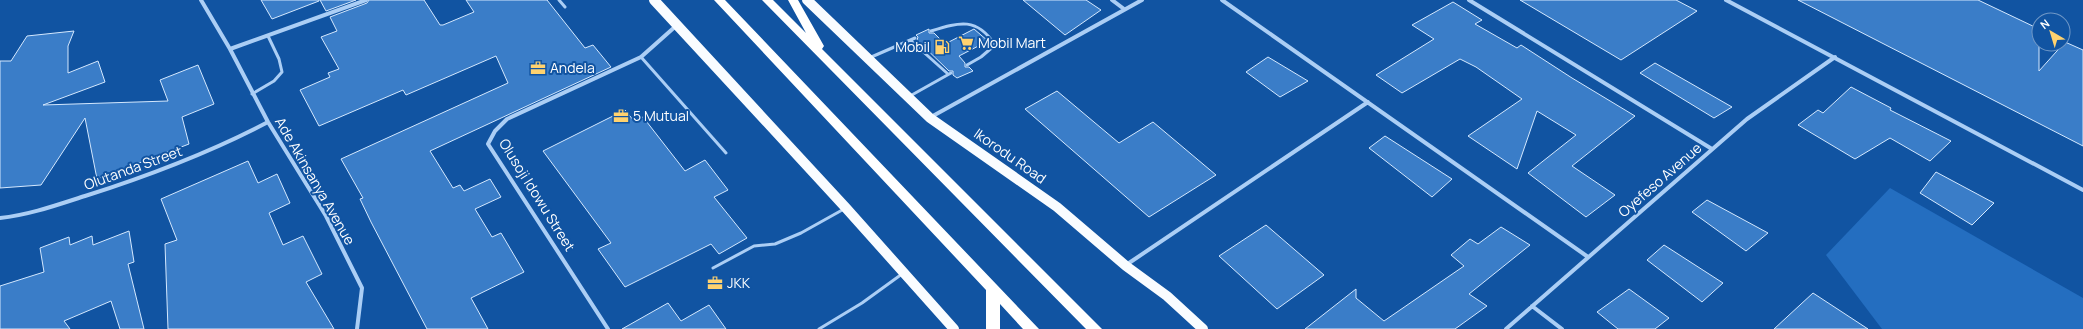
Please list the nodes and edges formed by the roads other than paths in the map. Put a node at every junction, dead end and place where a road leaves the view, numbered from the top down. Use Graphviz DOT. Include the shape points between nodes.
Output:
graph roads {
  1 [pos="201,0"];
  2 [pos="366,0"];
  3 [pos="559,0"];
  4 [pos="654,0"];
  5 [pos="719,0"];
  6 [pos="767,0"];
  7 [pos="793,0"];
  8 [pos="807,0"];
  9 [pos="1112,0"];
  10 [pos="1142,0"];
  11 [pos="1222,0"];
  12 [pos="1469,0"];
  13 [pos="1726,0"];
  14 [pos="565,7"];
  15 [pos="1124,9"];
  16 [pos="677,24"];
  17 [pos="931,31"];
  18 [pos="268,36"];
  19 [pos="915,38"];
  20 [pos="910,40"];
  21 [pos="230,49"];
  22 [pos="641,57"];
  23 [pos="1835,57"];
  24 [pos="827,59"];
  25 [pos="868,59"];
  26 [pos="967,65"];
  27 [pos="252,94"];
  28 [pos="907,98"];
  29 [pos="1368,102"];
  30 [pos="930,118"];
  31 [pos="268,122"];
  32 [pos="1712,149"];
  33 [pos="726,153"];
  34 [pos="2083,190"];
  35 [pos="846,208"];
  36 [pos="0,218"];
  37 [pos="1588,257"];
  38 [pos="1126,266"];
  39 [pos="713,268"];
  40 [pos="904,273"];
  41 [pos="993,288"];
  42 [pos="1532,306"];
  43 [pos="357,329"];
  44 [pos="608,329"];
  45 [pos="819,329"];
  46 [pos="954,329"];
  47 [pos="993,329"];
  48 [pos="1032,329"];
  49 [pos="1095,329"];
  50 [pos="1203,329"];
  51 [pos="1506,329"];
  52 [pos="1562,329"];
  1 -- 21 [label="street, Ade Akinsanya Avenue"];
  2 -- 18 [label="street"];
  3 -- 14 [label="lane"];
  4 -- 16 [label="main road"];
  5 -- 41 [label="highway"];
  6 -- 24 [label="highway"];
  7 -- 24 [label="highway"];
  8 -- 25 [label="main road, Ikorodu Road"];
  9 -- 15 [label="street"];
  10 -- 15 [label="street"];
  11 -- 29 [label="street"];
  12 -- 32 [label="street"];
  13 -- 23 [label="street"];
  15 -- 30 [label="street"];
  16 -- 22 [label="street, Olusoji Idowu Street"];
  16 -- 35 [label="main road"];
  17 -- 26 [label="lane" via="966,22 990,34 996,45"];
  18 -- 21 [label="street"];
  18 -- 27 [label="lane" via="283,69 282,75"];
  19 -- 20 [label="lane"];
  20 -- 25 [label="lane"];
  20 -- 28 [label="lane" via="950,74"];
  21 -- 27 [label="street, Ade Akinsanya Avenue"];
  22 -- 33 [label="lane"];
  22 -- 44 [label="street, Olusoji Idowu Street" via="507,119 495,131 488,144"];
  23 -- 32 [label="street, Oyefeso Avenue" via="1747,119"];
  23 -- 34 [label="street"];
  24 -- 49 [label="highway"];
  25 -- 28 [label="main road, Ikorodu Road"];
  27 -- 31 [label="street, Ade Akinsanya Avenue"];
  28 -- 30 [label="main road, Ikorodu Road"];
  29 -- 37 [label="street"];
  29 -- 38 [label="street"];
  30 -- 38 [label="main road, Ikorodu Road" via="1056,207"];
  31 -- 36 [label="street, Olutanda Street" via="229,143 126,184 19,217"];
  31 -- 43 [label="street, Ade Akinsanya Avenue" via="326,216 362,288"];
  32 -- 37 [label="street, Oyefeso Avenue"];
  35 -- 39 [label="lane" via="801,233 774,244 754,246"];
  35 -- 40 [label="main road"];
  37 -- 42 [label="street, Oyefeso Avenue"];
  38 -- 50 [label="main road, Ikorodu Road" via="1168,296"];
  40 -- 45 [label="lane"];
  40 -- 46 [label="main road"];
  41 -- 47 [label="highway"];
  41 -- 48 [label="highway"];
  42 -- 51 [label="street, Oyefeso Avenue"];
  42 -- 52 [label="street"];
}
